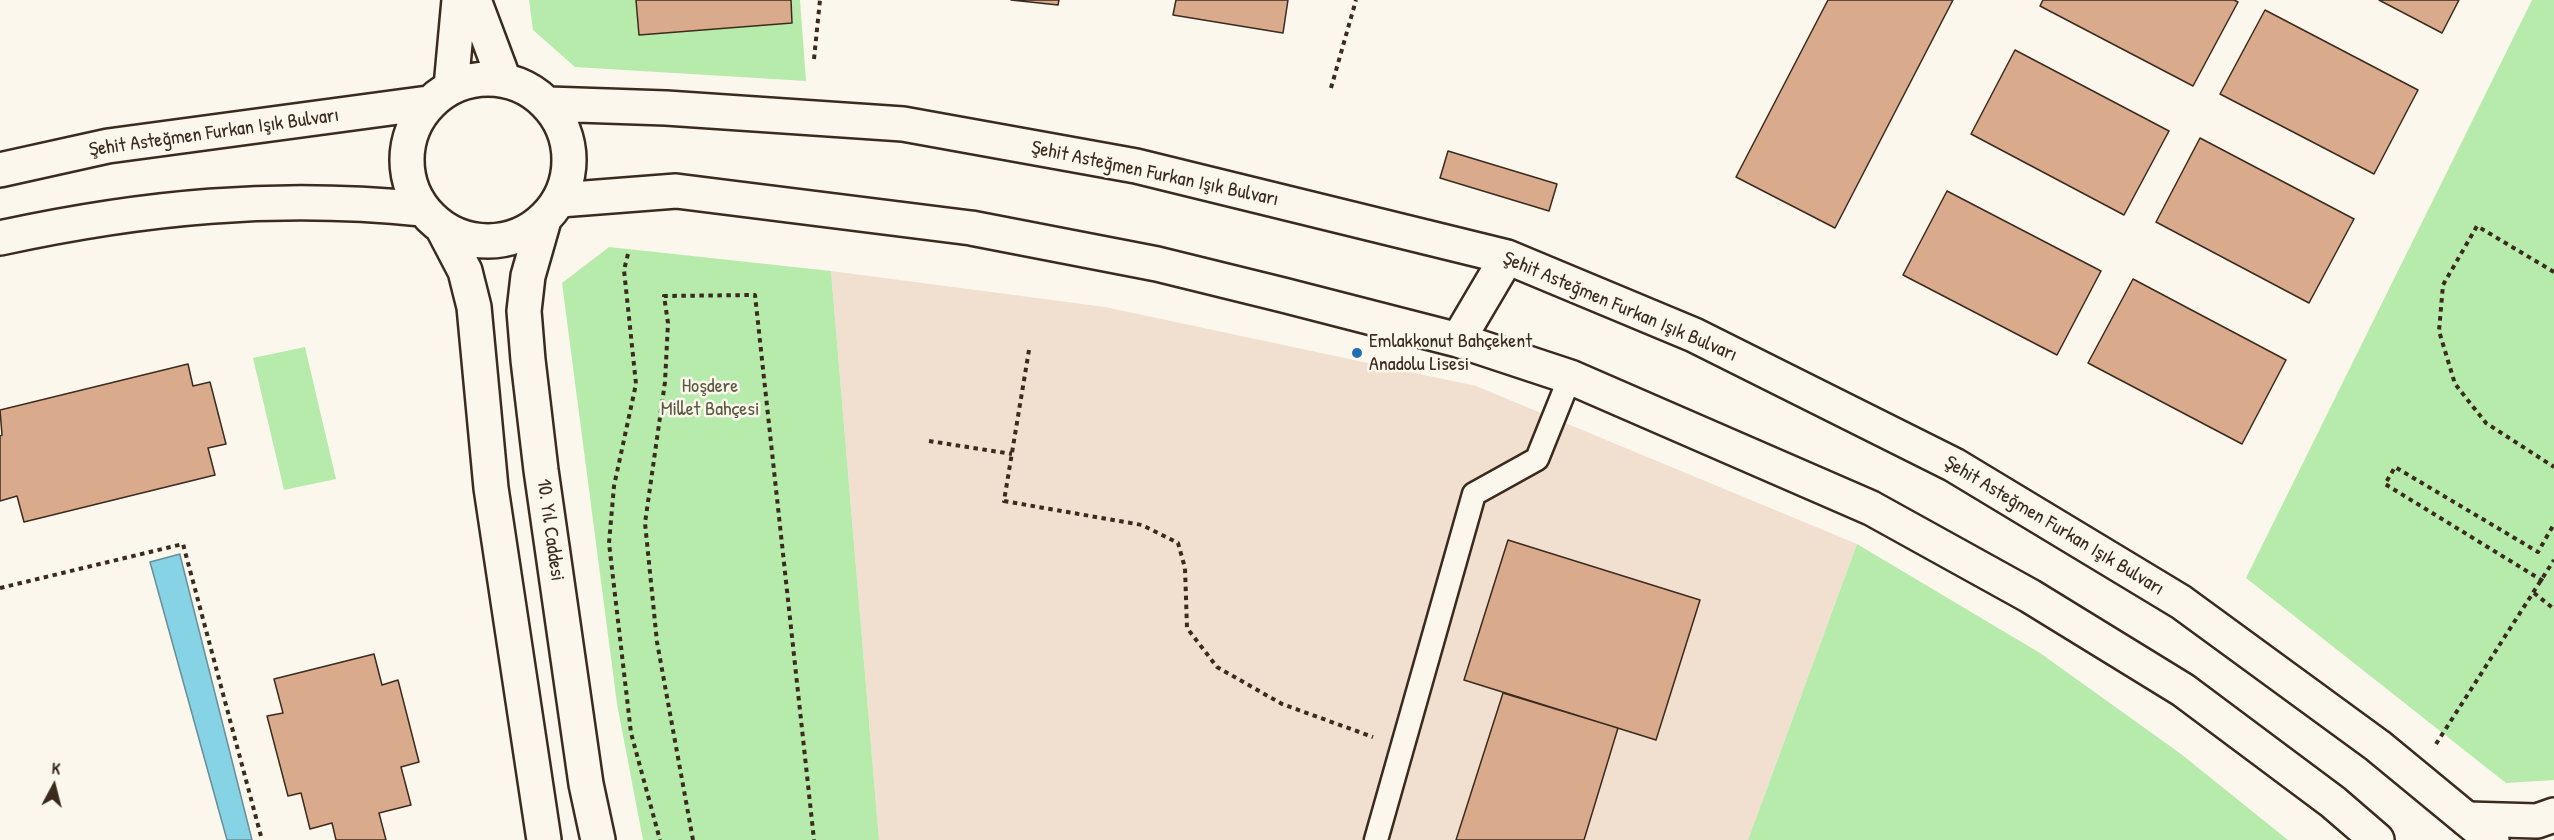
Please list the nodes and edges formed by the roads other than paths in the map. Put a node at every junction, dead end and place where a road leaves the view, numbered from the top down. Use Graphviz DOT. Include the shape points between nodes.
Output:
graph roads {
  1 [pos="459,0"];
  2 [pos="474,0"];
  3 [pos="504,80"];
  4 [pos="440,95"];
  5 [pos="548,104"];
  6 [pos="0,170"];
  7 [pos="552,210"];
  8 [pos="432,219"];
  9 [pos="0,238"];
  10 [pos="1508,257"];
  11 [pos="1458,340"];
  12 [pos="1570,377"];
  13 [pos="2554,815"];
  14 [pos="2467,819"];
  15 [pos="544,840"];
  16 [pos="598,840"];
  17 [pos="1376,840"];
  18 [pos="2377,840"];
  19 [pos="2492,840"];
  1 -- 4 [label="main road"];
  2 -- 3 [label="main road"];
  3 -- 4 [label="main road" via="478,78"];
  3 -- 5 [label="main road" via="528,88"];
  4 -- 6 [label="main road, Şehit Asteğmen Furkan Işık Bulvarı" via="108,146"];
  4 -- 8 [label="main road" via="412,127 406,155 410,184"];
  5 -- 7 [label="main road" via="563,126 570,150 569,176"];
  5 -- 10 [label="main road, Şehit Asteğmen Furkan Işık Bulvarı" via="903,124 1136,166"];
  7 -- 8 [label="main road" via="523,234 498,241 469,239"];
  7 -- 11 [label="main road" via="676,191 971,228 1157,264"];
  7 -- 16 [label="main road, 10. Yıl Caddesi" via="528,276 524,311 541,470 582,760"];
  8 -- 9 [label="main road" via="348,202 257,202 73,222"];
  8 -- 15 [label="main road" via="465,271 474,307 491,488"];
  10 -- 11 [label="main road"];
  10 -- 14 [label="main road, Şehit Asteğmen Furkan Işık Bulvarı" via="1694,335 1954,465 2181,602 2378,746"];
  11 -- 12 [label="main road"];
  12 -- 17 [label="lane" via="1537,459 1474,494"];
  12 -- 18 [label="main road" via="1871,508 2030,596 2183,690 2333,802"];
  13 -- 14 [label="main road" via="2537,821"];
  14 -- 19 [label="main road, Şehit Asteğmen Furkan Işık Bulvarı"];
}
